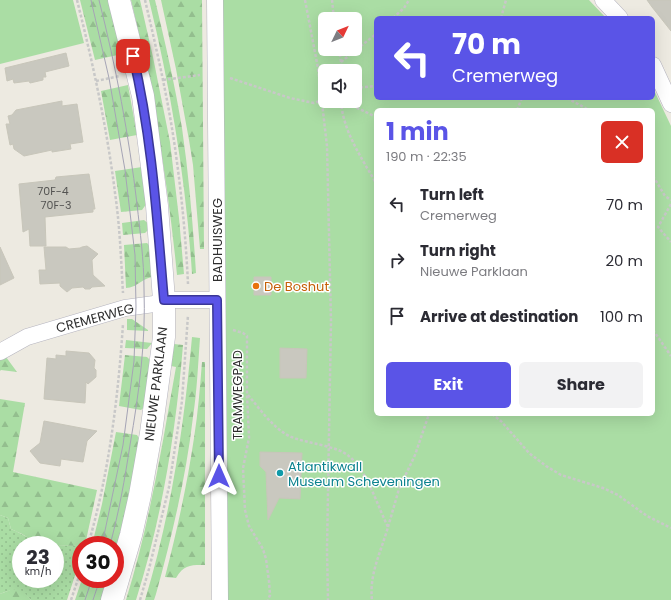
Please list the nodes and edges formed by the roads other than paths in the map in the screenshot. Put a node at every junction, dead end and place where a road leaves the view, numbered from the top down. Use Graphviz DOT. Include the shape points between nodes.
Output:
graph roads {
  1 [pos="119,0"];
  2 [pos="215,0"];
  3 [pos="603,0"];
  4 [pos="618,16"];
  5 [pos="655,70"];
  6 [pos="671,104"];
  7 [pos="164,300"];
  8 [pos="217,300"];
  9 [pos="0,352"];
  10 [pos="112,600"];
  11 [pos="220,600"];
  1 -- 7 [label="main road, NIEUWE PARKLAAN" via="143,96 157,206"];
  2 -- 8 [label="street, BADHUISWEG"];
  3 -- 4 [label="street"];
  5 -- 6 [label="street"];
  7 -- 8 [label="street, CREMERWEG"];
  7 -- 9 [label="street, CREMERWEG" via="125,308 27,337"];
  7 -- 10 [label="main road, NIEUWE PARKLAAN" via="164,337 151,434 131,535"];
  8 -- 11 [label="street, BADHUISWEG"];
}
